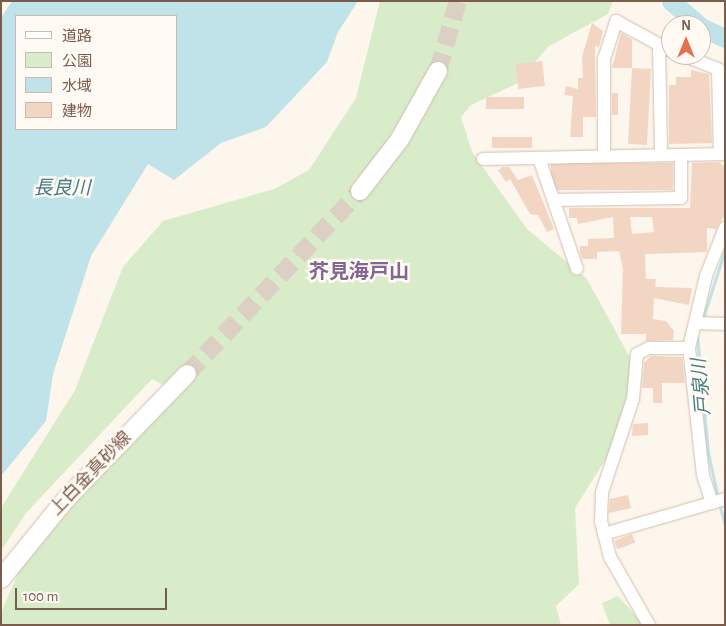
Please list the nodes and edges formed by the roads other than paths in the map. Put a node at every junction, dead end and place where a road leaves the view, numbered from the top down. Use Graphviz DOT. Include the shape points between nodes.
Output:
graph roads {
  1 [pos="661,46"];
  2 [pos="664,65"];
  3 [pos="710,65"];
  4 [pos="438,71"];
  5 [pos="722,154"];
  6 [pos="661,155"];
  7 [pos="681,155"];
  8 [pos="604,156"];
  9 [pos="539,158"];
  10 [pos="483,159"];
  11 [pos="360,191"];
  12 [pos="553,200"];
  13 [pos="725,228"];
  14 [pos="577,269"];
  15 [pos="695,323"];
  16 [pos="725,324"];
  17 [pos="688,348"];
  18 [pos="187,374"];
  19 [pos="718,501"];
  20 [pos="604,534"];
  21 [pos="1,579"];
  22 [pos="649,625"];
  1 -- 8 [label="street" via="616,21 604,59"];
  2 -- 6 [label="street"];
  3 -- 5 [label="street" via="718,68"];
  4 -- 11 [label="main road" via="400,139"];
  5 -- 7 [label="street"];
  6 -- 7 [label="street"];
  6 -- 8 [label="street"];
  7 -- 12 [label="street" via="681,198"];
  8 -- 9 [label="street"];
  9 -- 10 [label="street"];
  9 -- 12 [label="street"];
  12 -- 14 [label="street"];
  13 -- 15 [label="street" via="706,276"];
  15 -- 16 [label="street"];
  15 -- 17 [label="street"];
  17 -- 19 [label="street" via="703,475"];
  17 -- 20 [label="street" via="648,348 637,354 633,400 602,492"];
  18 -- 21 [label="main road, 上白金真砂線" via="66,499"];
  19 -- 20 [label="street"];
  20 -- 22 [label="street" via="631,600"];
}
